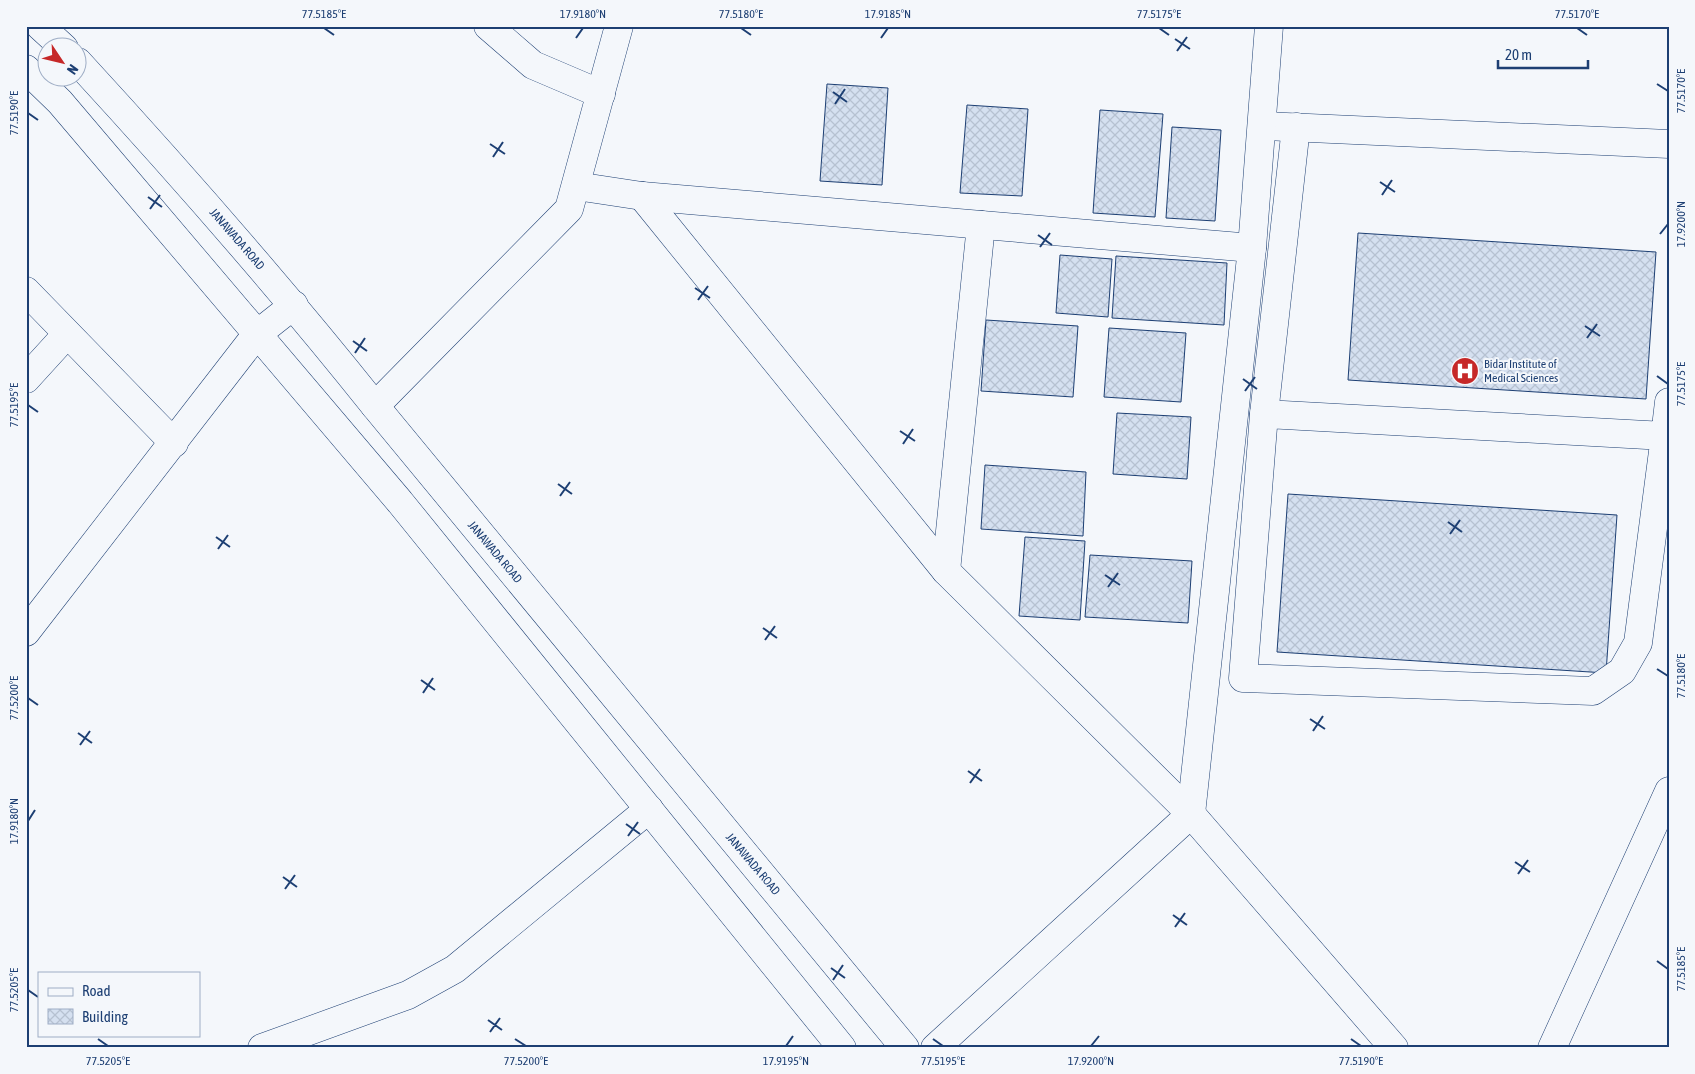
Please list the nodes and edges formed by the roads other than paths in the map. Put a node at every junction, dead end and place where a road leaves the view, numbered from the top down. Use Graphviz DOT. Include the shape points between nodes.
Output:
graph roads {
  1 [pos="40,26"];
  2 [pos="488,26"];
  3 [pos="620,26"];
  4 [pos="1269,26"];
  5 [pos="53,38"];
  6 [pos="26,68"];
  7 [pos="88,73"];
  8 [pos="601,94"];
  9 [pos="1262,126"];
  10 [pos="1296,127"];
  11 [pos="1669,144"];
  12 [pos="576,186"];
  13 [pos="642,196"];
  14 [pos="981,225"];
  15 [pos="1252,248"];
  16 [pos="26,291"];
  17 [pos="294,305"];
  18 [pos="67,334"];
  19 [pos="256,335"];
  20 [pos="26,379"];
  21 [pos="1669,402"];
  22 [pos="375,406"];
  23 [pos="1264,414"];
  24 [pos="1665,436"];
  25 [pos="174,443"];
  26 [pos="946,571"];
  27 [pos="26,632"];
  28 [pos="1669,790"];
  29 [pos="649,809"];
  30 [pos="1191,814"];
  31 [pos="262,1048"];
  32 [pos="842,1048"];
  33 [pos="905,1048"];
  34 [pos="936,1048"];
  35 [pos="1394,1048"];
  36 [pos="1552,1048"];
  1 -- 5 [label="street"];
  2 -- 8 [label="street" via="533,65"];
  3 -- 8 [label="street"];
  4 -- 9 [label="street"];
  6 -- 19 [label="street" via="60,102"];
  7 -- 17 [label="street, JANAWADA ROAD" via="178,170"];
  8 -- 12 [label="street"];
  9 -- 10 [label="street"];
  9 -- 15 [label="street"];
  10 -- 11 [label="street"];
  10 -- 23 [label="street"];
  12 -- 13 [label="street"];
  12 -- 22 [label="street" via="569,209"];
  13 -- 14 [label="street"];
  13 -- 26 [label="street"];
  14 -- 15 [label="street"];
  14 -- 26 [label="street"];
  15 -- 30 [label="street"];
  16 -- 18 [label="street"];
  17 -- 19 [label="street"];
  17 -- 22 [label="street, JANAWADA ROAD"];
  18 -- 20 [label="street"];
  18 -- 25 [label="street"];
  19 -- 25 [label="street"];
  19 -- 29 [label="street" via="400,502"];
  21 -- 24 [label="street"];
  22 -- 33 [label="street, JANAWADA ROAD"];
  23 -- 24 [label="street"];
  23 -- 24 [label="street" via="1243,678 1593,691 1622,671 1638,643"];
  25 -- 27 [label="street"];
  26 -- 30 [label="street"];
  28 -- 36 [label="street"];
  29 -- 31 [label="street" via="447,974 408,994"];
  29 -- 32 [label="street"];
  30 -- 34 [label="street"];
  30 -- 35 [label="street"];
}
